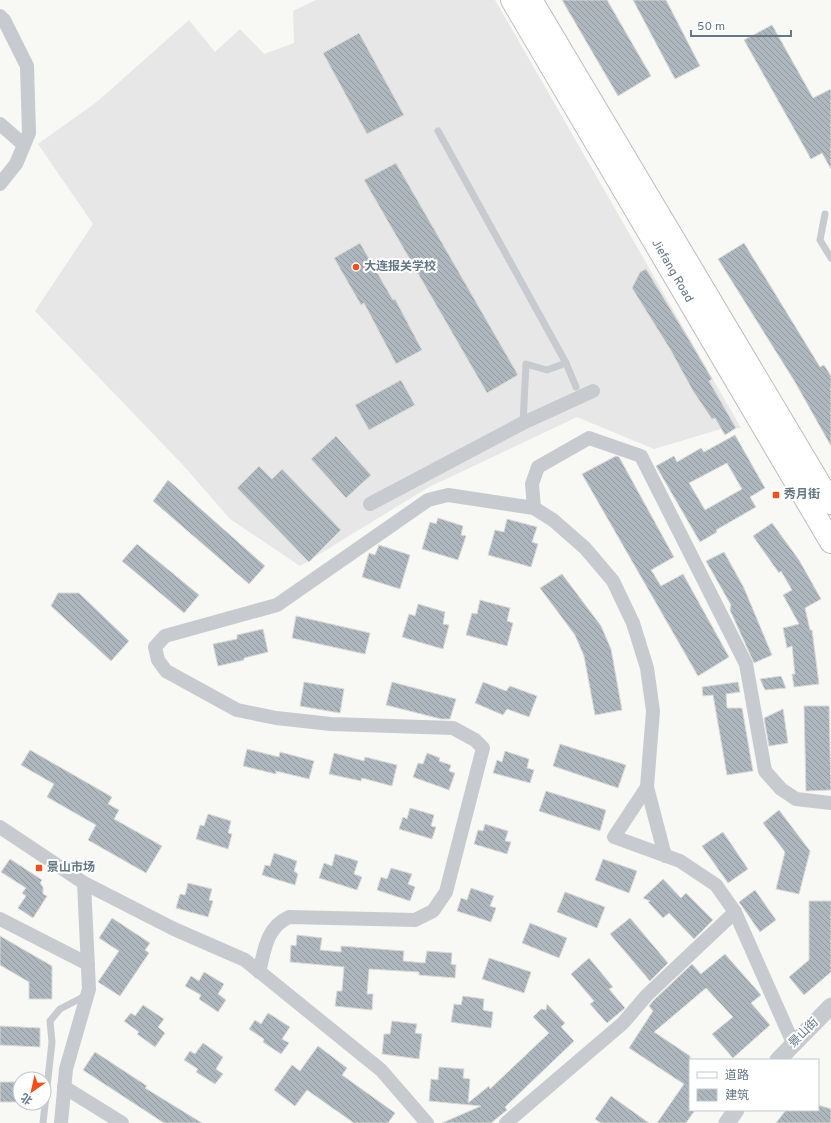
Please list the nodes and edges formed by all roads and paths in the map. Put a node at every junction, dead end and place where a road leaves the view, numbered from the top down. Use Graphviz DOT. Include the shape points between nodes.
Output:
graph roads {
  1 [pos="512,0"];
  2 [pos="531,0"];
  3 [pos="0,16"];
  4 [pos="0,124"];
  5 [pos="438,131"];
  6 [pos="24,145"];
  7 [pos="0,184"];
  8 [pos="825,214"];
  9 [pos="831,258"];
  10 [pos="566,363"];
  11 [pos="576,387"];
  12 [pos="593,391"];
  13 [pos="523,423"];
  14 [pos="831,503"];
  15 [pos="370,504"];
  16 [pos="534,508"];
  17 [pos="831,542"];
  18 [pos="647,787"];
  19 [pos="831,803"];
  20 [pos="0,826"];
  21 [pos="665,856"];
  22 [pos="84,883"];
  23 [pos="735,912"];
  24 [pos="0,919"];
  25 [pos="88,964"];
  26 [pos="259,972"];
  27 [pos="87,995"];
  28 [pos="831,1006"];
  29 [pos="793,1043"];
  30 [pos="779,1059"];
  31 [pos="64,1087"];
  32 [pos="735,1111"];
  33 [pos="43,1123"];
  34 [pos="61,1123"];
  35 [pos="122,1123"];
  36 [pos="427,1123"];
  37 [pos="506,1123"];
  38 [pos="727,1123"];
  1 -- 17 [label="main road, Jiefang Road"];
  2 -- 14 [label="main road, Jiefang Road"];
  3 -- 6 [label="street" via="27,66 29,133"];
  4 -- 6 [label="street"];
  5 -- 10 [label="lane"];
  6 -- 7 [label="street" via="16,164"];
  8 -- 9 [label="lane" via="820,240"];
  10 -- 11 [label="lane"];
  10 -- 13 [label="lane" via="547,370 526,364"];
  12 -- 13 [label="street"];
  13 -- 15 [label="street"];
  16 -- 18 [label="street" via="585,548 613,581 633,623 647,668 653,711"];
  16 -- 19 [label="street" via="532,484 538,467 589,438 641,456 746,664 765,771 781,789 796,800"];
  16 -- 26 [label="street" via="448,495 428,500 277,605 165,636 155,647 158,660 166,671 237,710 276,718 331,724 453,728 483,748 446,892 433,911 415,920 289,917 278,922 269,937"];
  18 -- 21 [label="street"];
  18 -- 21 [label="street" via="614,837"];
  20 -- 22 [label="street"];
  21 -- 23 [label="street" via="680,861 716,885"];
  22 -- 25 [label="street"];
  22 -- 26 [label="street" via="244,960"];
  23 -- 29 [label="street"];
  23 -- 37 [label="street" via="647,995 623,1023"];
  24 -- 25 [label="street"];
  25 -- 27 [label="street"];
  26 -- 36 [label="street" via="381,1070"];
  27 -- 31 [label="street" via="66,1069"];
  27 -- 33 [label="lane" via="60,1009 50,1021 52,1042"];
  28 -- 29 [label="street, 景山街"];
  29 -- 30 [label="street, 景山街"];
  31 -- 34 [label="street"];
  31 -- 35 [label="street"];
  32 -- 38 [label="street"];
}
